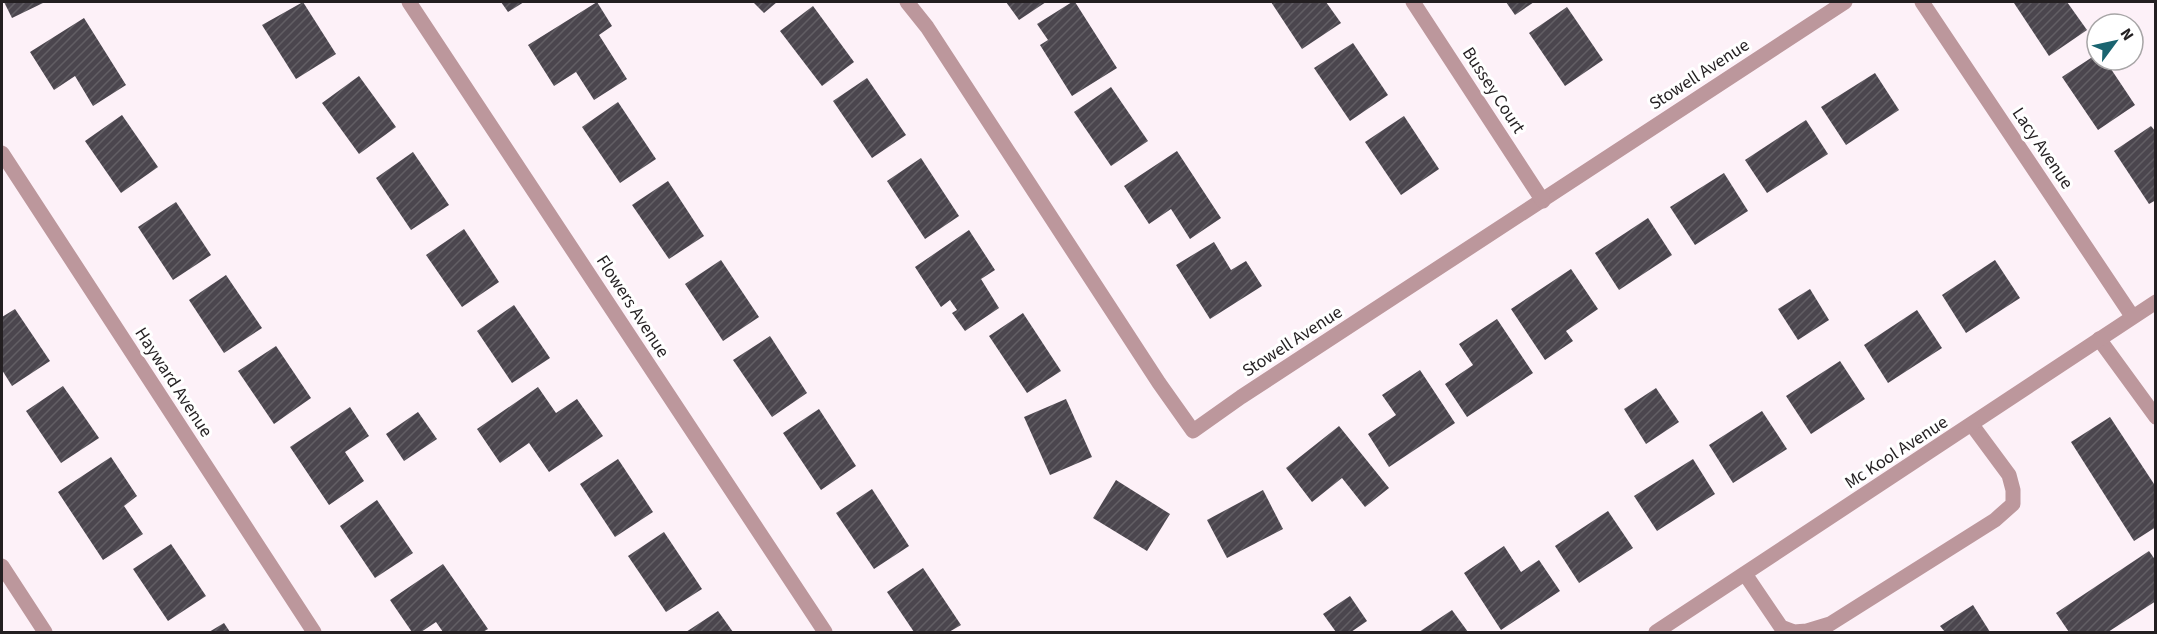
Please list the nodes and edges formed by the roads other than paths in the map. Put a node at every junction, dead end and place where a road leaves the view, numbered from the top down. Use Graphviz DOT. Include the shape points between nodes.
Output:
graph roads {
  1 [pos="409,2"];
  2 [pos="908,2"];
  3 [pos="1413,2"];
  4 [pos="1845,2"];
  5 [pos="1922,2"];
  6 [pos="2,153"];
  7 [pos="1543,201"];
  8 [pos="2156,302"];
  9 [pos="2132,316"];
  10 [pos="2099,339"];
  11 [pos="2156,417"];
  12 [pos="1972,425"];
  13 [pos="2,566"];
  14 [pos="1745,574"];
  15 [pos="45,633"];
  16 [pos="314,633"];
  17 [pos="825,633"];
  18 [pos="1656,633"];
  1 -- 17 [label="street, Flowers Avenue"];
  2 -- 7 [label="street, Stowell Avenue" via="1193,431"];
  3 -- 7 [label="street, Bussey Court"];
  4 -- 7 [label="street, Stowell Avenue"];
  5 -- 9 [label="street, Lacy Avenue"];
  6 -- 16 [label="street, Hayward Avenue"];
  8 -- 9 [label="street, Mc Kool Avenue"];
  9 -- 10 [label="street, Mc Kool Avenue"];
  10 -- 11 [label="street"];
  10 -- 12 [label="street, Mc Kool Avenue"];
  12 -- 14 [label="street, Mc Kool Avenue"];
  12 -- 14 [label="street" via="2011,482 2013,504 1995,520 1830,624 1807,632 1781,627"];
  13 -- 15 [label="street"];
  14 -- 18 [label="street, Mc Kool Avenue"];
}
